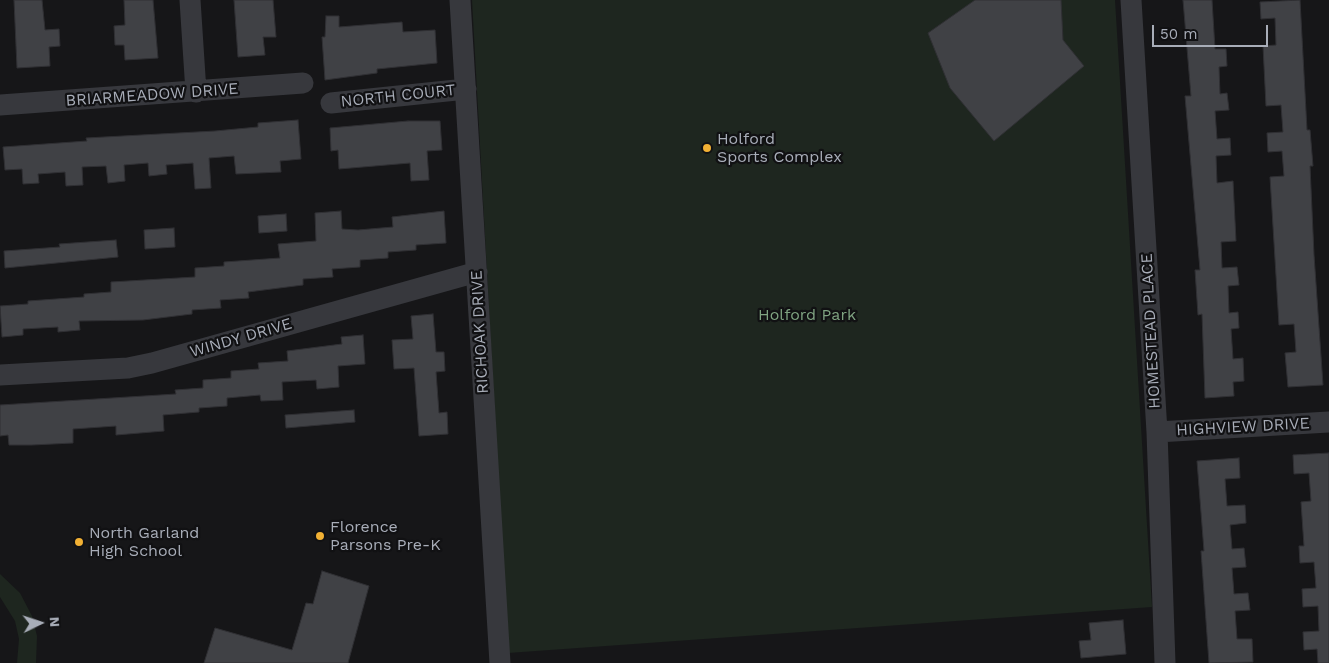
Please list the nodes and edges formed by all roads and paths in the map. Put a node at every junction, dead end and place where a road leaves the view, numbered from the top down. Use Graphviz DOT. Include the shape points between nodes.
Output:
graph roads {
  1 [pos="190,0"];
  2 [pos="460,0"];
  3 [pos="1131,0"];
  4 [pos="303,83"];
  5 [pos="466,89"];
  6 [pos="196,92"];
  7 [pos="331,103"];
  8 [pos="0,105"];
  9 [pos="477,272"];
  10 [pos="0,375"];
  11 [pos="1329,422"];
  12 [pos="1157,432"];
  13 [pos="500,663"];
  14 [pos="1166,663"];
  1 -- 6 [label="street"];
  2 -- 5 [label="street, RICHOAK DRIVE"];
  3 -- 12 [label="street, HOMESTEAD PLACE"];
  4 -- 6 [label="street, BRIARMEADOW DRIVE"];
  5 -- 7 [label="street, NORTH COURT"];
  5 -- 9 [label="street, RICHOAK DRIVE"];
  6 -- 8 [label="street, BRIARMEADOW DRIVE"];
  9 -- 10 [label="street, WINDY DRIVE" via="152,363 128,368"];
  9 -- 13 [label="street, RICHOAK DRIVE"];
  11 -- 12 [label="street, HIGHVIEW DRIVE"];
  12 -- 14 [label="street, HOMESTEAD PLACE"];
}
